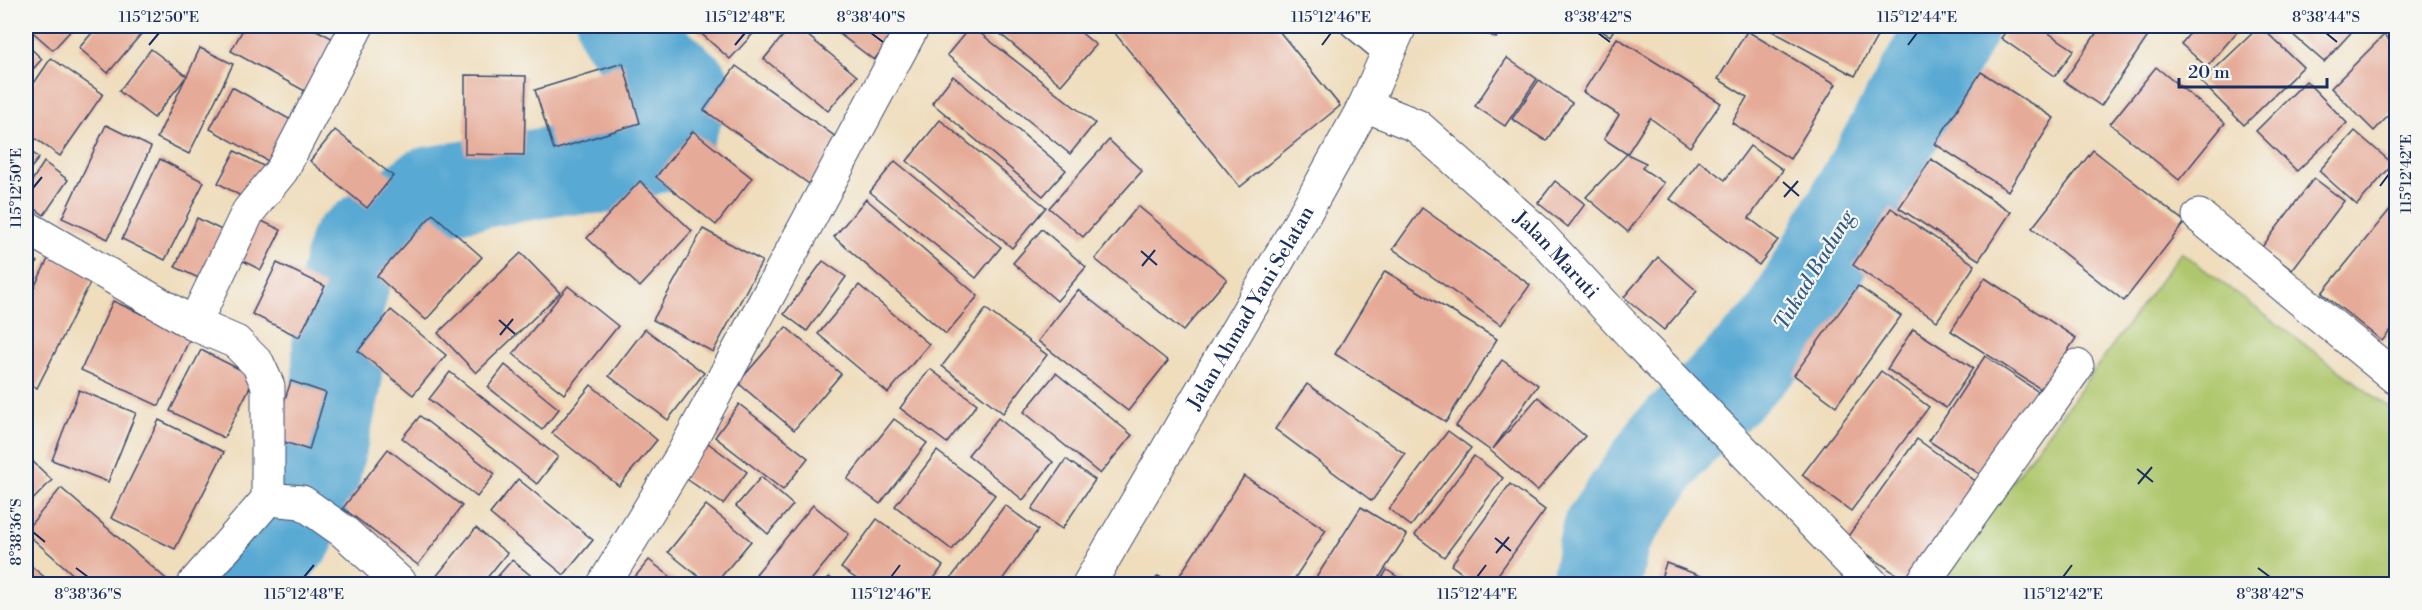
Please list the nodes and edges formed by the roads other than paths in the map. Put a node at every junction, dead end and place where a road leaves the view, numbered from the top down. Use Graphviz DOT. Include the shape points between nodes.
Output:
graph roads {
  1 [pos="357,26"];
  2 [pos="913,26"];
  3 [pos="1352,26"];
  4 [pos="1400,26"];
  5 [pos="1388,56"];
  6 [pos="1365,105"];
  7 [pos="2199,216"];
  8 [pos="26,227"];
  9 [pos="194,324"];
  10 [pos="2077,366"];
  11 [pos="2397,378"];
  12 [pos="268,499"];
  13 [pos="194,585"];
  14 [pos="401,585"];
  15 [pos="603,585"];
  16 [pos="1089,585"];
  17 [pos="1872,585"];
  18 [pos="1922,585"];
  1 -- 9 [label="street" via="282,170 248,213"];
  2 -- 15 [label="street" via="682,454"];
  3 -- 5 [label="lane"];
  4 -- 5 [label="street, Jalan Ahmad Yani Selatan"];
  5 -- 6 [label="street, Jalan Ahmad Yani Selatan"];
  6 -- 16 [label="street, Jalan Ahmad Yani Selatan"];
  6 -- 17 [label="street, Jalan Maruti" via="1417,126 1535,230"];
  7 -- 11 [label="street"];
  8 -- 9 [label="street"];
  9 -- 12 [label="street" via="236,342 258,364 268,386"];
  10 -- 18 [label="street"];
  12 -- 13 [label="street"];
  12 -- 14 [label="street" via="302,502 343,531"];
}
